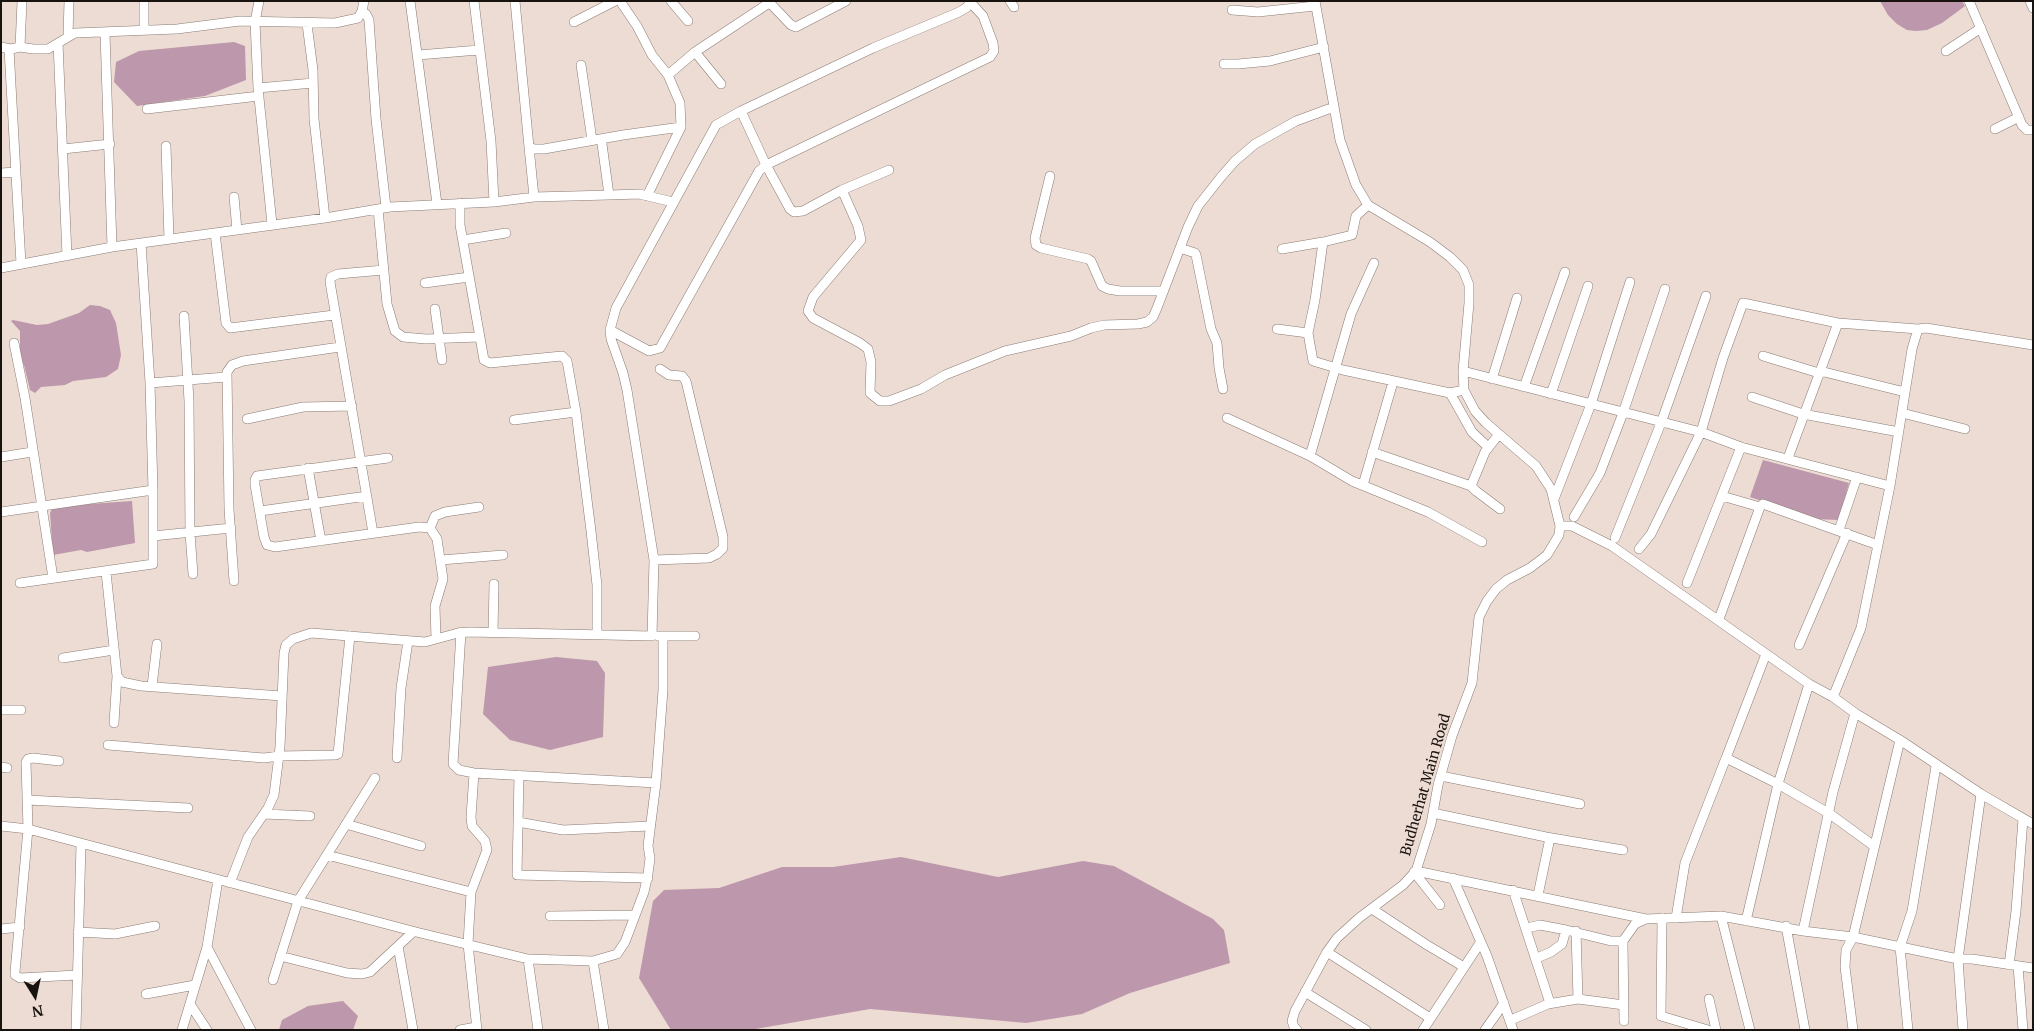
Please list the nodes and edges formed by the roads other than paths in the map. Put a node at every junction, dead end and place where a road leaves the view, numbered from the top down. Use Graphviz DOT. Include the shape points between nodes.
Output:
graph roads {
  1 [pos="22,1"];
  2 [pos="69,1"];
  3 [pos="144,1"];
  4 [pos="259,1"];
  5 [pos="410,1"];
  6 [pos="474,1"];
  7 [pos="514,1"];
  8 [pos="615,1"];
  9 [pos="620,1"];
  10 [pos="671,1"];
  11 [pos="846,1"];
  12 [pos="1969,1"];
  13 [pos="2030,1"];
  14 [pos="769,2"];
  15 [pos="972,2"];
  16 [pos="1312,5"];
  17 [pos="363,6"];
  18 [pos="2033,8"];
  19 [pos="1232,10"];
  20 [pos="688,21"];
  21 [pos="255,22"];
  22 [pos="574,22"];
  23 [pos="308,24"];
  24 [pos="1981,28"];
  25 [pos="144,30"];
  26 [pos="105,33"];
  27 [pos="68,36"];
  28 [pos="58,43"];
  29 [pos="20,47"];
  30 [pos="1324,47"];
  31 [pos="5,48"];
  32 [pos="479,50"];
  33 [pos="1946,51"];
  34 [pos="695,52"];
  35 [pos="418,55"];
  36 [pos="1224,64"];
  37 [pos="581,66"];
  38 [pos="668,75"];
  39 [pos="313,84"];
  40 [pos="721,84"];
  41 [pos="259,92"];
  42 [pos="1334,107"];
  43 [pos="147,109"];
  44 [pos="741,111"];
  45 [pos="2019,117"];
  46 [pos="681,127"];
  47 [pos="1995,129"];
  48 [pos="2033,130"];
  49 [pos="592,140"];
  50 [pos="110,144"];
  51 [pos="602,144"];
  52 [pos="166,146"];
  53 [pos="529,147"];
  54 [pos="64,149"];
  55 [pos="766,165"];
  56 [pos="888,170"];
  57 [pos="16,172"];
  58 [pos="1,173"];
  59 [pos="1050,176"];
  60 [pos="842,190"];
  61 [pos="609,195"];
  62 [pos="647,196"];
  63 [pos="234,197"];
  64 [pos="534,197"];
  65 [pos="494,202"];
  66 [pos="673,202"];
  67 [pos="460,203"];
  68 [pos="436,204"];
  69 [pos="1368,205"];
  70 [pos="382,208"];
  71 [pos="326,218"];
  72 [pos="272,224"];
  73 [pos="237,230"];
  74 [pos="214,233"];
  75 [pos="506,233"];
  76 [pos="169,239"];
  77 [pos="463,240"];
  78 [pos="1323,242"];
  79 [pos="142,243"];
  80 [pos="112,247"];
  81 [pos="1180,248"];
  82 [pos="1282,249"];
  83 [pos="67,256"];
  84 [pos="1374,263"];
  85 [pos="21,264"];
  86 [pos="1,268"];
  87 [pos="384,270"];
  88 [pos="1565,272"];
  89 [pos="469,277"];
  90 [pos="1630,282"];
  91 [pos="425,284"];
  92 [pos="1588,286"];
  93 [pos="1665,289"];
  94 [pos="1163,291"];
  95 [pos="1706,296"];
  96 [pos="1517,298"];
  97 [pos="435,309"];
  98 [pos="334,315"];
  99 [pos="184,316"];
  100 [pos="1838,323"];
  101 [pos="1277,329"];
  102 [pos="1918,329"];
  103 [pos="610,330"];
  104 [pos="1308,333"];
  105 [pos="479,337"];
  106 [pos="439,339"];
  107 [pos="14,343"];
  108 [pos="2033,345"];
  109 [pos="340,347"];
  110 [pos="1763,356"];
  111 [pos="442,360"];
  112 [pos="1336,367"];
  113 [pos="660,369"];
  114 [pos="1463,371"];
  115 [pos="1820,372"];
  116 [pos="226,376"];
  117 [pos="1492,379"];
  118 [pos="188,380"];
  119 [pos="1393,382"];
  120 [pos="150,383"];
  121 [pos="1524,387"];
  122 [pos="1223,389"];
  123 [pos="1464,390"];
  124 [pos="1905,392"];
  125 [pos="1450,393"];
  126 [pos="1551,394"];
  127 [pos="1752,397"];
  128 [pos="1591,404"];
  129 [pos="352,406"];
  130 [pos="576,412"];
  131 [pos="1623,413"];
  132 [pos="1803,414"];
  133 [pos="1902,414"];
  134 [pos="1227,418"];
  135 [pos="247,419"];
  136 [pos="514,420"];
  137 [pos="1661,423"];
  138 [pos="1965,429"];
  139 [pos="1701,432"];
  140 [pos="1899,432"];
  141 [pos="1498,434"];
  142 [pos="1488,446"];
  143 [pos="1741,447"];
  144 [pos="32,452"];
  145 [pos="1372,452"];
  146 [pos="1310,456"];
  147 [pos="1,457"];
  148 [pos="388,458"];
  149 [pos="1788,458"];
  150 [pos="361,461"];
  151 [pos="308,468"];
  152 [pos="1857,477"];
  153 [pos="1363,485"];
  154 [pos="1472,486"];
  155 [pos="1890,486"];
  156 [pos="153,490"];
  157 [pos="367,496"];
  158 [pos="1722,496"];
  159 [pos="1554,500"];
  160 [pos="314,503"];
  161 [pos="40,506"];
  162 [pos="479,507"];
  163 [pos="1760,507"];
  164 [pos="1500,509"];
  165 [pos="260,511"];
  166 [pos="1,512"];
  167 [pos="1574,517"];
  168 [pos="1560,526"];
  169 [pos="231,528"];
  170 [pos="430,528"];
  171 [pos="1843,531"];
  172 [pos="190,533"];
  173 [pos="373,533"];
  174 [pos="153,536"];
  175 [pos="1615,538"];
  176 [pos="321,540"];
  177 [pos="1482,542"];
  178 [pos="1878,545"];
  179 [pos="1639,549"];
  180 [pos="503,555"];
  181 [pos="441,560"];
  182 [pos="654,560"];
  183 [pos="106,572"];
  184 [pos="193,574"];
  185 [pos="53,578"];
  186 [pos="234,581"];
  187 [pos="20,583"];
  188 [pos="1687,583"];
  189 [pos="494,584"];
  190 [pos="1719,619"];
  191 [pos="462,632"];
  192 [pos="493,632"];
  193 [pos="597,635"];
  194 [pos="350,636"];
  195 [pos="652,636"];
  196 [pos="663,636"];
  197 [pos="695,636"];
  198 [pos="436,639"];
  199 [pos="408,641"];
  200 [pos="157,644"];
  201 [pos="1799,645"];
  202 [pos="114,650"];
  203 [pos="1766,654"];
  204 [pos="63,658"];
  205 [pos="117,676"];
  206 [pos="1809,684"];
  207 [pos="152,686"];
  208 [pos="282,696"];
  209 [pos="1833,697"];
  210 [pos="1,710"];
  211 [pos="21,710"];
  212 [pos="1855,713"];
  213 [pos="114,723"];
  214 [pos="1900,740"];
  215 [pos="108,745"];
  216 [pos="279,756"];
  217 [pos="397,758"];
  218 [pos="1726,758"];
  219 [pos="59,761"];
  220 [pos="1936,766"];
  221 [pos="474,772"];
  222 [pos="519,775"];
  223 [pos="1441,776"];
  224 [pos="375,778"];
  225 [pos="656,783"];
  226 [pos="1778,784"];
  227 [pos="1981,794"];
  228 [pos="27,800"];
  229 [pos="1580,804"];
  230 [pos="188,808"];
  231 [pos="1433,813"];
  232 [pos="264,814"];
  233 [pos="1830,814"];
  234 [pos="310,816"];
  235 [pos="2023,819"];
  236 [pos="518,822"];
  237 [pos="346,824"];
  238 [pos="2033,824"];
  239 [pos="1,826"];
  240 [pos="650,826"];
  241 [pos="28,829"];
  242 [pos="1550,838"];
  243 [pos="81,844"];
  244 [pos="421,846"];
  245 [pos="1874,846"];
  246 [pos="1623,850"];
  247 [pos="327,855"];
  248 [pos="1415,871"];
  249 [pos="648,878"];
  250 [pos="1453,878"];
  251 [pos="218,880"];
  252 [pos="230,883"];
  253 [pos="1513,890"];
  254 [pos="471,892"];
  255 [pos="1538,895"];
  256 [pos="298,900"];
  257 [pos="1440,905"];
  258 [pos="1372,909"];
  259 [pos="635,915"];
  260 [pos="550,916"];
  261 [pos="1721,916"];
  262 [pos="1662,918"];
  263 [pos="1676,918"];
  264 [pos="1646,919"];
  265 [pos="1746,921"];
  266 [pos="155,926"];
  267 [pos="1786,926"];
  268 [pos="20,927"];
  269 [pos="1527,928"];
  270 [pos="1,929"];
  271 [pos="1566,930"];
  272 [pos="1803,930"];
  273 [pos="1576,931"];
  274 [pos="78,932"];
  275 [pos="413,932"];
  276 [pos="1853,937"];
  277 [pos="1623,941"];
  278 [pos="1480,943"];
  279 [pos="468,944"];
  280 [pos="398,946"];
  281 [pos="207,947"];
  282 [pos="1900,947"];
  283 [pos="1327,952"];
  284 [pos="280,956"];
  285 [pos="528,958"];
  286 [pos="1537,958"];
  287 [pos="1958,959"];
  288 [pos="593,960"];
  289 [pos="2013,965"];
  290 [pos="1464,966"];
  291 [pos="2033,968"];
  292 [pos="77,975"];
  293 [pos="273,980"];
  294 [pos="195,985"];
  295 [pos="1305,992"];
  296 [pos="146,994"];
  297 [pos="1578,999"];
  298 [pos="1709,999"];
  299 [pos="1504,1003"];
  300 [pos="190,1004"];
  301 [pos="1548,1004"];
  302 [pos="1624,1005"];
  303 [pos="1430,1018"];
  304 [pos="1511,1020"];
  305 [pos="1624,1021"];
  306 [pos="476,1028"];
  307 [pos="76,1030"];
  308 [pos="182,1030"];
  309 [pos="207,1030"];
  310 [pos="251,1030"];
  311 [pos="413,1030"];
  312 [pos="460,1030"];
  313 [pos="538,1030"];
  314 [pos="604,1030"];
  315 [pos="1297,1030"];
  316 [pos="1366,1030"];
  317 [pos="1423,1030"];
  318 [pos="1485,1030"];
  319 [pos="1514,1030"];
  320 [pos="1708,1030"];
  321 [pos="1716,1030"];
  322 [pos="1750,1030"];
  323 [pos="1804,1030"];
  324 [pos="1853,1030"];
  325 [pos="1908,1030"];
  326 [pos="1963,1030"];
  327 [pos="2023,1030"];
  1 -- 29 [label="street"];
  2 -- 27 [label="street"];
  3 -- 25 [label="street"];
  4 -- 21 [label="street"];
  5 -- 35 [label="street"];
  6 -- 32 [label="street"];
  7 -- 53 [label="street"];
  8 -- 22 [label="street"];
  9 -- 38 [label="street" via="652,55"];
  10 -- 20 [label="street"];
  11 -- 14 [label="street" via="796,27"];
  12 -- 24 [label="street"];
  13 -- 18 [label="street"];
  14 -- 34 [label="street"];
  15 -- 44 [label="street" via="958,13 881,45"];
  15 -- 55 [label="street" via="983,16 993,42 994,51 990,57"];
  16 -- 19 [label="street" via="1258,12"];
  16 -- 30 [label="street"];
  17 -- 23 [label="street" via="358,18 353,20"];
  17 -- 70 [label="street" via="369,20"];
  21 -- 23 [label="street"];
  21 -- 25 [label="street"];
  21 -- 41 [label="street"];
  23 -- 39 [label="street"];
  24 -- 33 [label="street"];
  24 -- 45 [label="street"];
  25 -- 26 [label="street"];
  26 -- 27 [label="street" via="74,33"];
  26 -- 50 [label="street"];
  27 -- 28 [label="street"];
  28 -- 29 [label="street" via="48,49"];
  28 -- 54 [label="street"];
  29 -- 31 [label="street"];
  30 -- 36 [label="street" via="1270,61"];
  30 -- 42 [label="street"];
  31 -- 57 [label="street"];
  32 -- 35 [label="street"];
  32 -- 65 [label="street" via="492,141"];
  34 -- 38 [label="street"];
  34 -- 40 [label="street"];
  35 -- 68 [label="street"];
  37 -- 49 [label="street"];
  38 -- 46 [label="street" via="680,103"];
  39 -- 41 [label="street"];
  39 -- 71 [label="street"];
  41 -- 43 [label="street"];
  41 -- 72 [label="street"];
  42 -- 69 [label="street" via="1347,163"];
  42 -- 81 [label="street" via="1296,121 1255,144 1235,162 1198,206"];
  44 -- 55 [label="street"];
  44 -- 66 [label="street" via="716,125"];
  45 -- 47 [label="street"];
  45 -- 48 [label="street" via="2022,125"];
  46 -- 49 [label="street"];
  46 -- 62 [label="street"];
  49 -- 53 [label="street" via="538,149"];
  50 -- 54 [label="street"];
  50 -- 80 [label="street"];
  51 -- 61 [label="street"];
  52 -- 76 [label="street"];
  53 -- 64 [label="street"];
  54 -- 83 [label="street"];
  55 -- 60 [label="street" via="794,212 803,211"];
  55 -- 103 [label="street" via="759,172 660,348 649,351"];
  56 -- 60 [label="street"];
  57 -- 58 [label="street"];
  57 -- 85 [label="street"];
  59 -- 94 [label="street" via="1036,244 1041,248 1088,258 1102,286 1108,289"];
  60 -- 94 [label="street" via="861,240 813,297 808,311 813,318 868,349 870,392 880,401 900,398 1005,351 1104,325 1147,322 1153,317"];
  61 -- 62 [label="street"];
  61 -- 64 [label="street"];
  62 -- 66 [label="street"];
  63 -- 73 [label="street"];
  64 -- 65 [label="street"];
  65 -- 67 [label="street"];
  66 -- 103 [label="street" via="616,308"];
  67 -- 68 [label="street"];
  67 -- 77 [label="street"];
  68 -- 70 [label="street"];
  69 -- 78 [label="street" via="1356,216 1352,235"];
  69 -- 114 [label="street" via="1430,242 1463,270 1469,285 1470,303"];
  70 -- 71 [label="street"];
  70 -- 87 [label="street"];
  71 -- 72 [label="street"];
  72 -- 73 [label="street"];
  73 -- 74 [label="street"];
  74 -- 76 [label="street"];
  74 -- 98 [label="street" via="226,323 230,328"];
  75 -- 77 [label="street"];
  76 -- 79 [label="street"];
  77 -- 89 [label="street"];
  78 -- 82 [label="street"];
  78 -- 104 [label="street"];
  79 -- 80 [label="street"];
  79 -- 120 [label="street"];
  80 -- 83 [label="street"];
  81 -- 94 [label="street"];
  81 -- 122 [label="street" via="1196,255 1211,329 1217,343"];
  83 -- 85 [label="street"];
  84 -- 112 [label="street" via="1351,314"];
  85 -- 86 [label="street"];
  87 -- 98 [label="street" via="331,277"];
  87 -- 106 [label="street" via="387,304 395,331 403,337"];
  88 -- 121 [label="street"];
  89 -- 91 [label="street"];
  89 -- 105 [label="street"];
  90 -- 128 [label="street"];
  92 -- 126 [label="street"];
  93 -- 131 [label="street"];
  95 -- 137 [label="street"];
  96 -- 117 [label="street"];
  97 -- 106 [label="street"];
  98 -- 109 [label="street"];
  99 -- 118 [label="street"];
  100 -- 102 [label="street"];
  100 -- 115 [label="street"];
  100 -- 139 [label="street" via="1743,303"];
  101 -- 104 [label="street"];
  102 -- 108 [label="street"];
  102 -- 124 [label="street"];
  103 -- 182 [label="street" via="624,373"];
  104 -- 112 [label="street" via="1313,361"];
  105 -- 106 [label="street"];
  105 -- 130 [label="street" via="484,360 490,363 562,356 567,361"];
  106 -- 111 [label="street"];
  107 -- 144 [label="street"];
  109 -- 116 [label="street" via="243,361 232,364"];
  109 -- 129 [label="street"];
  110 -- 115 [label="street"];
  112 -- 119 [label="street"];
  112 -- 146 [label="street"];
  113 -- 182 [label="street" via="669,375 682,376 686,381 723,548 709,558"];
  114 -- 117 [label="street"];
  114 -- 123 [label="street"];
  115 -- 124 [label="street"];
  115 -- 132 [label="street"];
  116 -- 118 [label="street"];
  116 -- 169 [label="street"];
  117 -- 121 [label="street"];
  118 -- 120 [label="street"];
  118 -- 172 [label="street"];
  119 -- 125 [label="street"];
  119 -- 145 [label="street"];
  120 -- 156 [label="street"];
  121 -- 126 [label="street"];
  123 -- 125 [label="street"];
  123 -- 141 [label="street" via="1476,411"];
  124 -- 133 [label="street"];
  125 -- 142 [label="street" via="1472,432"];
  126 -- 128 [label="street"];
  127 -- 132 [label="street"];
  128 -- 131 [label="street"];
  128 -- 159 [label="street"];
  129 -- 135 [label="street" via="303,408"];
  129 -- 150 [label="street"];
  130 -- 136 [label="street"];
  130 -- 193 [label="street" via="597,585"];
  131 -- 137 [label="street"];
  131 -- 167 [label="street" via="1600,473"];
  132 -- 140 [label="street"];
  132 -- 149 [label="street"];
  133 -- 138 [label="street"];
  133 -- 140 [label="street"];
  134 -- 146 [label="street"];
  137 -- 139 [label="street"];
  137 -- 175 [label="street"];
  139 -- 143 [label="street"];
  139 -- 179 [label="street" via="1651,534"];
  140 -- 155 [label="street"];
  141 -- 142 [label="street"];
  141 -- 159 [label="street" via="1536,466"];
  142 -- 154 [label="street"];
  143 -- 149 [label="street"];
  143 -- 158 [label="street"];
  144 -- 147 [label="street"];
  144 -- 161 [label="street"];
  145 -- 153 [label="street"];
  145 -- 154 [label="street"];
  146 -- 153 [label="street"];
  148 -- 150 [label="street"];
  149 -- 152 [label="street"];
  150 -- 151 [label="street"];
  150 -- 157 [label="street"];
  151 -- 160 [label="street"];
  151 -- 165 [label="street" via="257,476 255,485"];
  152 -- 155 [label="street"];
  152 -- 171 [label="street"];
  153 -- 177 [label="street" via="1428,512"];
  154 -- 164 [label="street"];
  155 -- 178 [label="street"];
  156 -- 161 [label="street"];
  156 -- 174 [label="street"];
  157 -- 160 [label="street"];
  157 -- 173 [label="street"];
  158 -- 163 [label="street"];
  158 -- 188 [label="street"];
  159 -- 168 [label="street"];
  160 -- 165 [label="street"];
  160 -- 176 [label="street"];
  161 -- 166 [label="street"];
  161 -- 185 [label="street"];
  162 -- 170 [label="street" via="445,512 436,516"];
  163 -- 171 [label="street" via="1765,504"];
  163 -- 190 [label="street"];
  165 -- 176 [label="street" via="267,545 275,547"];
  168 -- 190 [label="street" via="1572,526 1612,546"];
  168 -- 223 [label="street, Budherhat Main Road" via="1559,535 1547,555 1507,580 1487,600 1479,617 1472,683"];
  169 -- 172 [label="street"];
  169 -- 186 [label="street"];
  170 -- 173 [label="street"];
  170 -- 181 [label="street" via="437,539"];
  171 -- 178 [label="street"];
  171 -- 201 [label="street"];
  172 -- 174 [label="street"];
  172 -- 184 [label="street"];
  173 -- 176 [label="street"];
  174 -- 183 [label="street" via="151,566"];
  178 -- 209 [label="street" via="1861,628"];
  180 -- 181 [label="street"];
  181 -- 198 [label="street" via="443,579 435,606"];
  182 -- 195 [label="street"];
  183 -- 185 [label="street"];
  183 -- 202 [label="street"];
  185 -- 187 [label="street"];
  189 -- 192 [label="street"];
  190 -- 203 [label="street"];
  191 -- 192 [label="street"];
  191 -- 198 [label="street"];
  191 -- 221 [label="street" via="453,764 459,770"];
  192 -- 193 [label="street"];
  193 -- 195 [label="street"];
  194 -- 199 [label="street"];
  194 -- 208 [label="street" via="311,633 286,645"];
  194 -- 216 [label="street" via="338,754 331,757"];
  195 -- 196 [label="street"];
  196 -- 197 [label="street"];
  196 -- 225 [label="street" via="663,690"];
  198 -- 199 [label="street"];
  199 -- 217 [label="street"];
  200 -- 207 [label="street"];
  202 -- 204 [label="street"];
  202 -- 205 [label="street"];
  203 -- 206 [label="street"];
  203 -- 218 [label="street"];
  205 -- 207 [label="street" via="128,684"];
  205 -- 213 [label="street"];
  206 -- 209 [label="street"];
  206 -- 226 [label="street"];
  207 -- 208 [label="street"];
  208 -- 216 [label="street"];
  209 -- 212 [label="street"];
  210 -- 211 [label="street"];
  212 -- 214 [label="street"];
  212 -- 233 [label="street"];
  214 -- 220 [label="street"];
  214 -- 245 [label="street"];
  215 -- 216 [label="street" via="264,758"];
  216 -- 232 [label="street" via="274,795"];
  218 -- 226 [label="street"];
  218 -- 263 [label="street" via="1685,863"];
  219 -- 228 [label="street" via="28,759"];
  220 -- 227 [label="street"];
  220 -- 282 [label="street" via="1912,911"];
  221 -- 222 [label="street"];
  221 -- 254 [label="street" via="472,826 485,841 487,850"];
  222 -- 225 [label="street"];
  222 -- 236 [label="street"];
  223 -- 229 [label="street"];
  223 -- 231 [label="street, Budherhat Main Road"];
  224 -- 237 [label="street"];
  225 -- 240 [label="street"];
  226 -- 233 [label="street"];
  226 -- 265 [label="street"];
  227 -- 235 [label="street"];
  227 -- 287 [label="street"];
  228 -- 230 [label="street"];
  228 -- 241 [label="street"];
  231 -- 242 [label="street"];
  231 -- 248 [label="street, Budherhat Main Road"];
  232 -- 234 [label="street"];
  232 -- 252 [label="street" via="248,837"];
  233 -- 245 [label="street"];
  233 -- 272 [label="street"];
  235 -- 238 [label="street"];
  235 -- 289 [label="street"];
  236 -- 240 [label="street" via="563,830"];
  236 -- 249 [label="street" via="517,875"];
  237 -- 244 [label="street"];
  237 -- 247 [label="street"];
  239 -- 241 [label="street"];
  240 -- 249 [label="street"];
  241 -- 243 [label="street"];
  241 -- 268 [label="street"];
  242 -- 246 [label="street"];
  242 -- 255 [label="street"];
  243 -- 251 [label="street"];
  243 -- 274 [label="street"];
  245 -- 276 [label="street"];
  247 -- 254 [label="street"];
  247 -- 256 [label="street"];
  248 -- 250 [label="street"];
  248 -- 257 [label="street"];
  248 -- 258 [label="street, Budherhat Main Road"];
  249 -- 259 [label="street"];
  250 -- 253 [label="street"];
  250 -- 278 [label="street"];
  251 -- 252 [label="street"];
  251 -- 281 [label="street"];
  252 -- 256 [label="street"];
  253 -- 255 [label="street"];
  253 -- 269 [label="street"];
  254 -- 279 [label="street"];
  255 -- 264 [label="street"];
  256 -- 275 [label="street"];
  256 -- 284 [label="street"];
  258 -- 283 [label="street, Budherhat Main Road" via="1348,927"];
  258 -- 290 [label="street"];
  259 -- 260 [label="street"];
  259 -- 288 [label="street" via="626,942 617,954"];
  261 -- 263 [label="street"];
  261 -- 265 [label="street"];
  261 -- 322 [label="street"];
  262 -- 263 [label="street"];
  262 -- 264 [label="street"];
  262 -- 320 [label="street" via="1661,1016"];
  264 -- 277 [label="street" via="1635,924"];
  265 -- 267 [label="street"];
  266 -- 274 [label="street" via="115,934"];
  267 -- 272 [label="street"];
  267 -- 323 [label="street"];
  268 -- 270 [label="street"];
  268 -- 292 [label="street" via="17,977"];
  269 -- 271 [label="street" via="1540,925"];
  269 -- 286 [label="street"];
  271 -- 273 [label="street"];
  271 -- 286 [label="street" via="1562,944"];
  272 -- 276 [label="street"];
  273 -- 277 [label="street"];
  273 -- 297 [label="street"];
  274 -- 292 [label="street"];
  275 -- 279 [label="street"];
  275 -- 280 [label="street"];
  276 -- 282 [label="street"];
  276 -- 324 [label="street" via="1846,950 1845,967"];
  277 -- 302 [label="street"];
  278 -- 290 [label="street"];
  278 -- 299 [label="street"];
  279 -- 285 [label="street"];
  279 -- 306 [label="street"];
  280 -- 284 [label="street" via="370,972 362,974"];
  280 -- 311 [label="street"];
  281 -- 294 [label="street"];
  281 -- 310 [label="street"];
  282 -- 287 [label="street"];
  282 -- 325 [label="street"];
  283 -- 295 [label="street, Budherhat Main Road"];
  283 -- 303 [label="street"];
  284 -- 293 [label="street"];
  285 -- 288 [label="street"];
  285 -- 313 [label="street"];
  286 -- 301 [label="street"];
  287 -- 289 [label="street"];
  287 -- 326 [label="street"];
  288 -- 314 [label="street"];
  289 -- 291 [label="street"];
  289 -- 327 [label="street"];
  290 -- 303 [label="street"];
  292 -- 307 [label="street"];
  294 -- 296 [label="street"];
  294 -- 300 [label="street"];
  295 -- 315 [label="street, Budherhat Main Road" via="1292,1021"];
  295 -- 316 [label="street"];
  297 -- 301 [label="street"];
  297 -- 302 [label="street"];
  298 -- 321 [label="street"];
  299 -- 304 [label="street"];
  299 -- 318 [label="street"];
  300 -- 308 [label="street"];
  300 -- 309 [label="street"];
  301 -- 304 [label="street"];
  302 -- 305 [label="street"];
  303 -- 317 [label="street"];
  304 -- 319 [label="street"];
  306 -- 312 [label="street"];
}
